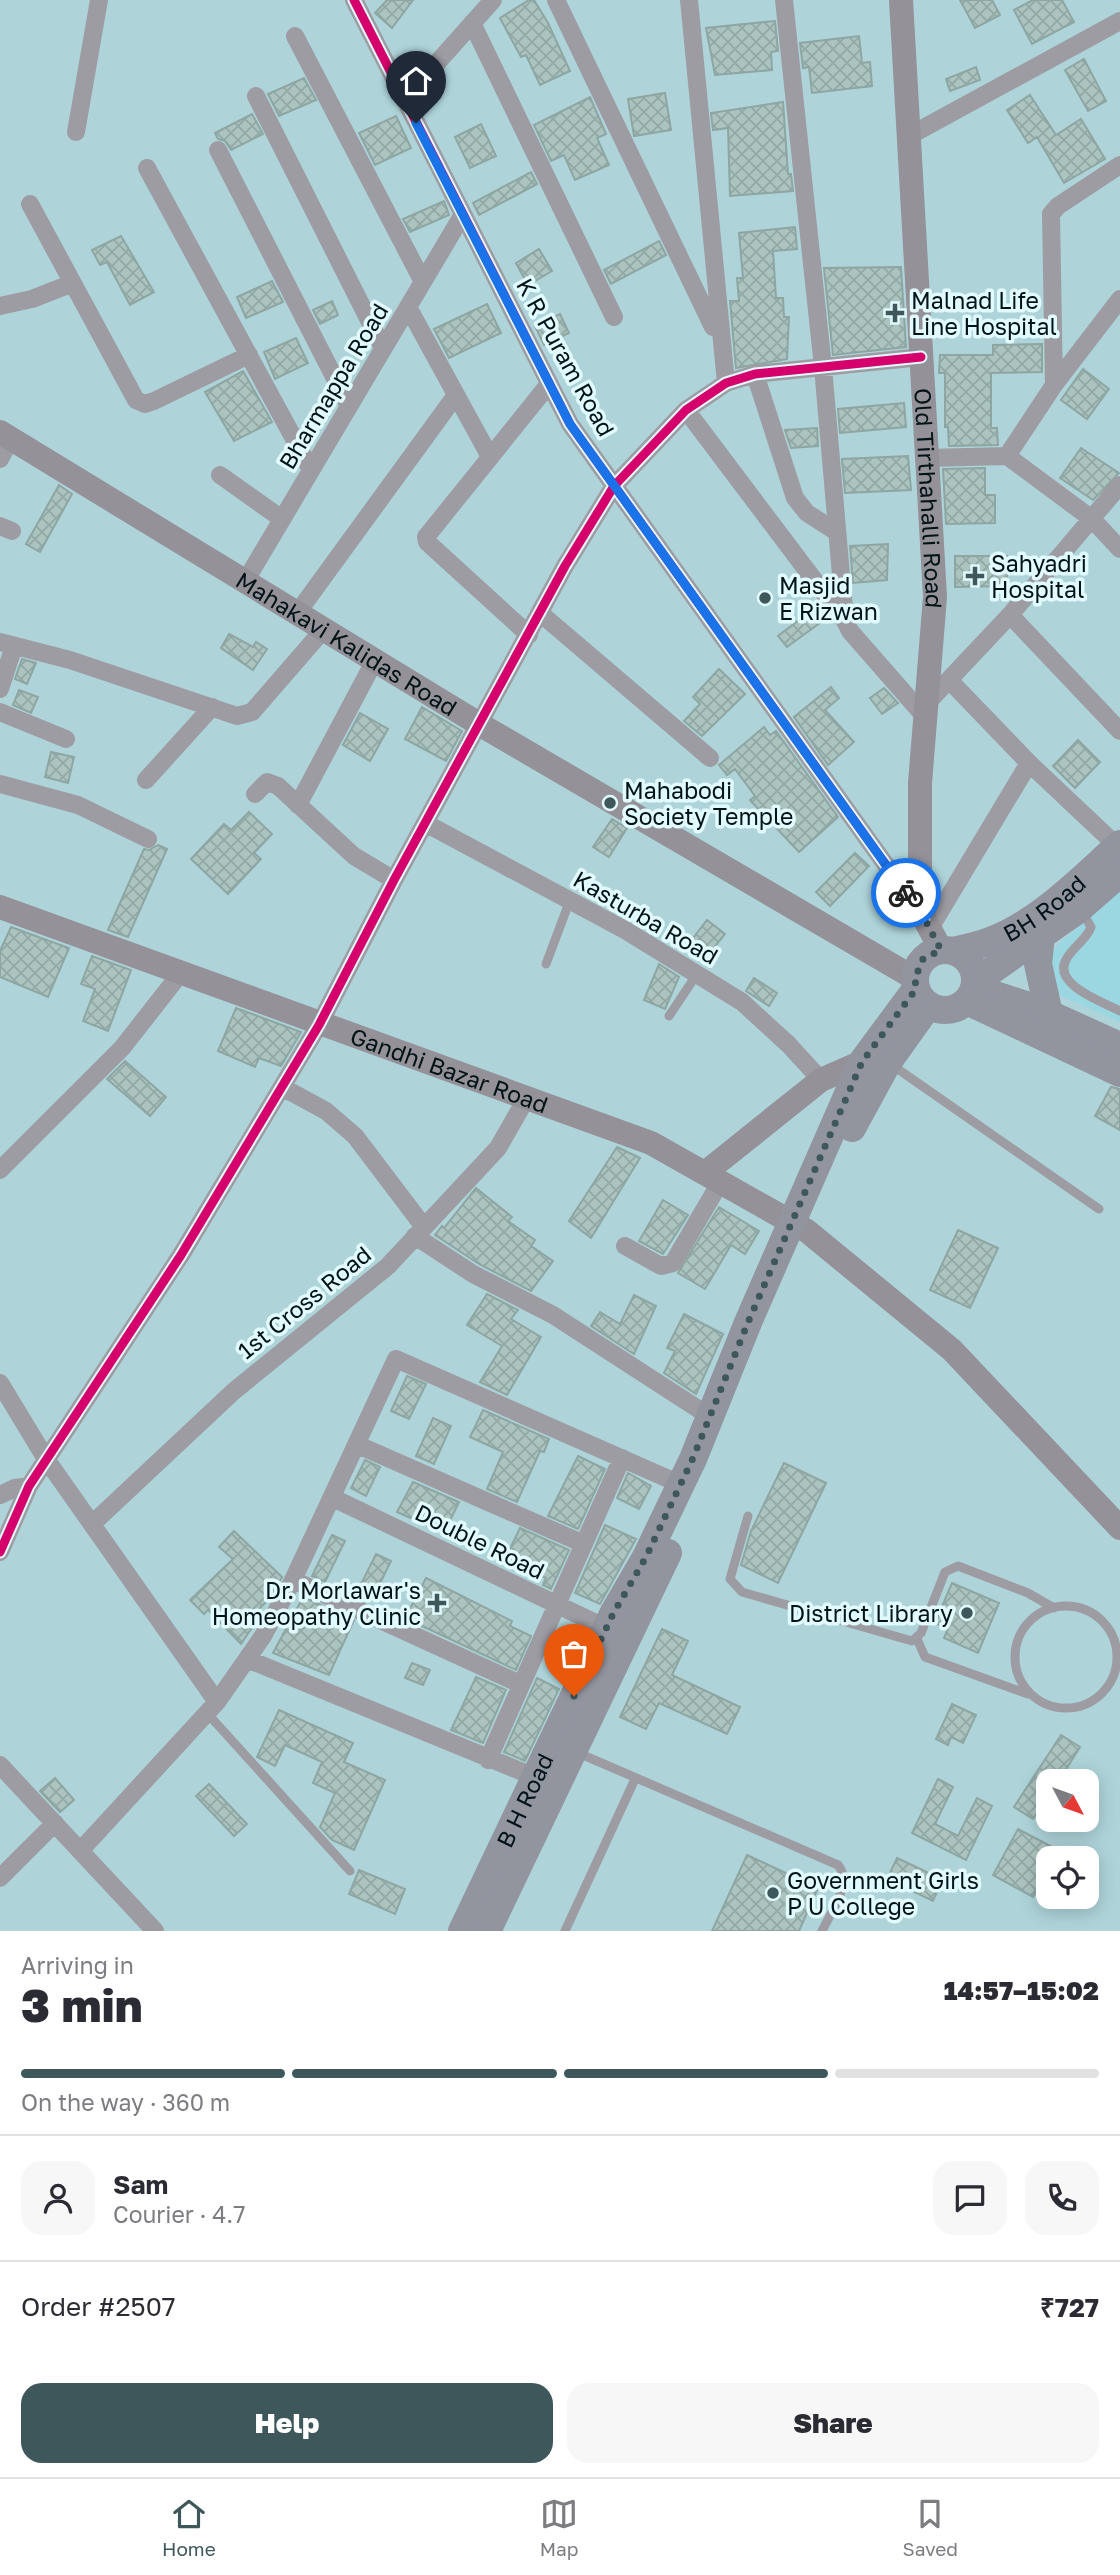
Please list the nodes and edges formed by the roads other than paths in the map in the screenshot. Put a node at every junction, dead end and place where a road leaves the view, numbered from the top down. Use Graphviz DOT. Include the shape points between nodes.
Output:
graph roads {
  1 [pos="99,0"];
  2 [pos="493,0"];
  3 [pos="556,0"];
  4 [pos="689,0"];
  5 [pos="784,0"];
  6 [pos="901,0"];
  7 [pos="361,4"];
  8 [pos="1120,21"];
  9 [pos="472,23"];
  10 [pos="295,36"];
  11 [pos="256,96"];
  12 [pos="404,100"];
  13 [pos="76,132"];
  14 [pos="909,136"];
  15 [pos="218,150"];
  16 [pos="1120,165"];
  17 [pos="147,168"];
  18 [pos="30,204"];
  19 [pos="462,216"];
  20 [pos="423,282"];
  21 [pos="73,284"];
  22 [pos="1120,299"];
  23 [pos="0,306"];
  24 [pos="408,307"];
  25 [pos="614,317"];
  26 [pos="719,340"];
  27 [pos="383,348"];
  28 [pos="249,355"];
  29 [pos="921,357"];
  30 [pos="823,367"];
  31 [pos="755,374"];
  32 [pos="726,383"];
  33 [pos="549,384"];
  34 [pos="1054,385"];
  35 [pos="456,395"];
  36 [pos="349,406"];
  37 [pos="686,410"];
  38 [pos="4,443"];
  39 [pos="489,455"];
  40 [pos="1007,456"];
  41 [pos="927,458"];
  42 [pos="311,470"];
  43 [pos="220,475"];
  44 [pos="1120,485"];
  45 [pos="614,486"];
  46 [pos="282,519"];
  47 [pos="1092,519"];
  48 [pos="835,531"];
  49 [pos="1120,549"];
  50 [pos="246,580"];
  51 [pos="298,612"];
  52 [pos="540,613"];
  53 [pos="1010,615"];
  54 [pos="845,621"];
  55 [pos="324,628"];
  56 [pos="529,635"];
  57 [pos="7,644"];
  58 [pos="375,660"];
  59 [pos="950,681"];
  60 [pos="0,689"];
  61 [pos="212,707"];
  62 [pos="926,711"];
  63 [pos="0,712"];
  64 [pos="480,724"];
  65 [pos="1120,731"];
  66 [pos="66,740"];
  67 [pos="710,758"];
  68 [pos="1029,764"];
  69 [pos="146,780"];
  70 [pos="0,784"];
  71 [pos="255,793"];
  72 [pos="298,805"];
  73 [pos="427,824"];
  74 [pos="148,839"];
  75 [pos="1119,855"];
  76 [pos="394,880"];
  77 [pos="570,900"];
  78 [pos="0,907"];
  79 [pos="1079,909"];
  80 [pos="937,936"];
  81 [pos="1041,936"];
  82 [pos="546,964"];
  83 [pos="180,974"];
  84 [pos="697,974"];
  85 [pos="972,990"];
  86 [pos="920,991"];
  87 [pos="1120,1011"];
  88 [pos="1049,1014"];
  89 [pos="669,1016"];
  90 [pos="320,1025"];
  91 [pos="1120,1046"];
  92 [pos="875,1062"];
  93 [pos="1120,1073"];
  94 [pos="821,1080"];
  95 [pos="282,1087"];
  96 [pos="526,1098"];
  97 [pos="0,1170"];
  98 [pos="713,1177"];
  99 [pos="1099,1209"];
  100 [pos="800,1227"];
  101 [pos="419,1232"];
  102 [pos="625,1246"];
  103 [pos="0,1383"];
  104 [pos="709,1416"];
  105 [pos="358,1445"];
  106 [pos="622,1458"];
  107 [pos="46,1459"];
  108 [pos="680,1484"];
  109 [pos="29,1486"];
  110 [pos="0,1494"];
  111 [pos="333,1497"];
  112 [pos="748,1516"];
  113 [pos="92,1524"];
  114 [pos="1120,1528"];
  115 [pos="584,1544"];
  116 [pos="0,1552"];
  117 [pos="293,1580"];
  118 [pos="557,1605"];
  119 [pos="1054,1608"];
  120 [pos="606,1629"];
  121 [pos="917,1639"];
  122 [pos="247,1659"];
  123 [pos="1116,1681"];
  124 [pos="520,1684"];
  125 [pos="1028,1694"];
  126 [pos="212,1707"];
  127 [pos="571,1750"];
  128 [pos="488,1760"];
  129 [pos="0,1765"];
  130 [pos="535,1777"];
  131 [pos="635,1779"];
  132 [pos="55,1824"];
  133 [pos="80,1851"];
  134 [pos="350,1871"];
  135 [pos="0,1878"];
  136 [pos="155,1931"];
  137 [pos="462,1931"];
  138 [pos="487,1931"];
  139 [pos="565,1931"];
  140 [pos="822,1931"];
  1 -- 13 [label="street"];
  2 -- 9 [label="street"];
  3 -- 26 [label="street"];
  4 -- 26 [label="street"];
  5 -- 30 [label="street"];
  6 -- 14 [label="main road, Old Tirthahalli Road"];
  7 -- 12 [label="street, K R Puram Road"];
  8 -- 14 [label="street"];
  9 -- 12 [label="street"];
  9 -- 25 [label="street"];
  10 -- 20 [label="street"];
  11 -- 27 [label="street"];
  12 -- 19 [label="street, K R Puram Road"];
  14 -- 29 [label="main road, Old Tirthahalli Road"];
  15 -- 36 [label="street"];
  16 -- 34 [label="street" via="1051,214"];
  17 -- 28 [label="street"];
  18 -- 21 [label="street"];
  19 -- 20 [label="street, Bharmappa Road"];
  19 -- 33 [label="street, K R Puram Road"];
  20 -- 24 [label="street, Bharmappa Road"];
  21 -- 23 [label="street"];
  21 -- 28 [label="street" via="136,400 145,404"];
  22 -- 34 [label="street"];
  24 -- 27 [label="street, Bharmappa Road"];
  24 -- 35 [label="street"];
  26 -- 32 [label="street"];
  27 -- 36 [label="street, Bharmappa Road"];
  28 -- 42 [label="street"];
  29 -- 30 [label="street"];
  29 -- 41 [label="main road, Old Tirthahalli Road"];
  30 -- 31 [label="street"];
  30 -- 48 [label="street"];
  31 -- 32 [label="street"];
  31 -- 48 [label="street" via="795,498 807,513"];
  32 -- 37 [label="street"];
  33 -- 39 [label="street"];
  33 -- 45 [label="street, K R Puram Road" via="570,424"];
  34 -- 40 [label="street"];
  35 -- 39 [label="street"];
  35 -- 51 [label="street"];
  36 -- 42 [label="street, Bharmappa Road"];
  37 -- 45 [label="street"];
  37 -- 54 [label="street"];
  38 -- 50 [label="main road, Mahakavi Kalidas Road"];
  39 -- 56 [label="street" via="426,537 427,542"];
  40 -- 41 [label="street"];
  40 -- 47 [label="street"];
  41 -- 62 [label="main road, Old Tirthahalli Road" via="935,597"];
  42 -- 46 [label="street, Bharmappa Road"];
  43 -- 46 [label="street"];
  44 -- 47 [label="street"];
  45 -- 52 [label="street"];
  45 -- 80 [label="street, K R Puram Road"];
  46 -- 50 [label="street, Bharmappa Road"];
  47 -- 49 [label="street"];
  47 -- 53 [label="street"];
  48 -- 54 [label="street"];
  50 -- 51 [label="main road, Mahakavi Kalidas Road"];
  51 -- 55 [label="main road, Mahakavi Kalidas Road"];
  52 -- 56 [label="street"];
  52 -- 67 [label="street"];
  53 -- 59 [label="street"];
  53 -- 65 [label="street"];
  54 -- 62 [label="street"];
  55 -- 58 [label="main road, Mahakavi Kalidas Road"];
  55 -- 61 [label="street" via="252,712 237,716"];
  56 -- 64 [label="street"];
  57 -- 60 [label="street"];
  57 -- 61 [label="street"];
  58 -- 64 [label="main road, Mahakavi Kalidas Road"];
  58 -- 72 [label="street"];
  59 -- 62 [label="street"];
  59 -- 68 [label="street"];
  61 -- 69 [label="street"];
  62 -- 80 [label="main road, Old Tirthahalli Road" via="920,844"];
  63 -- 66 [label="street"];
  64 -- 73 [label="street"];
  64 -- 86 [label="main road, Mahakavi Kalidas Road"];
  68 -- 75 [label="street"];
  68 -- 80 [label="street"];
  70 -- 74 [label="street" via="78,805"];
  71 -- 72 [label="street" via="271,782"];
  72 -- 76 [label="street" via="354,856"];
  73 -- 76 [label="street"];
  73 -- 77 [label="street, Kasturba Road"];
  75 -- 79 [label="main road, BH Road"];
  75 -- 80 [label="main road, BH Road" via="1012,931 988,942"];
  76 -- 90 [label="street"];
  77 -- 82 [label="lane"];
  77 -- 84 [label="street, Kasturba Road"];
  78 -- 83 [label="main road, Gandhi Bazar Road"];
  79 -- 81 [label="main road, BH Road"];
  79 -- 87 [label="lane" via="1091,927 1065,960 1067,979"];
  80 -- 85 [label="main road" via="970,962"];
  80 -- 86 [label="main road" via="923,959"];
  81 -- 85 [label="main road, BH Road"];
  81 -- 88 [label="main road" via="1038,964"];
  83 -- 90 [label="main road, Gandhi Bazar Road"];
  83 -- 97 [label="street" via="122,1048"];
  84 -- 89 [label="lane"];
  84 -- 94 [label="street, Kasturba Road" via="742,1002"];
  85 -- 86 [label="main road" via="948,1010"];
  85 -- 88 [label="main road"];
  85 -- 93 [label="main road"];
  86 -- 92 [label="main road"];
  88 -- 91 [label="main road"];
  90 -- 95 [label="street"];
  90 -- 96 [label="main road, Gandhi Bazar Road"];
  92 -- 94 [label="main road"];
  92 -- 99 [label="lane"];
  92 -- 100 [label="main road" via="862,1106"];
  94 -- 98 [label="main road"];
  95 -- 101 [label="street" via="326,1111 355,1136"];
  95 -- 107 [label="street" via="181,1255"];
  96 -- 98 [label="main road, Gandhi Bazar Road" via="651,1143"];
  96 -- 101 [label="street, 1st Cross Road" via="498,1148"];
  98 -- 100 [label="main road, Gandhi Bazar Road"];
  98 -- 102 [label="street" via="673,1264 661,1266"];
  100 -- 104 [label="main road, B H Road"];
  100 -- 114 [label="main road, Gandhi Bazar Road" via="952,1350"];
  100 -- 127 [label="main road" via="709,1466"];
  101 -- 104 [label="street" via="472,1275 553,1315"];
  101 -- 113 [label="street, 1st Cross Road" via="356,1293 234,1391"];
  103 -- 107 [label="street"];
  104 -- 108 [label="main road, B H Road"];
  105 -- 106 [label="street" via="396,1360"];
  105 -- 111 [label="street"];
  105 -- 115 [label="street"];
  106 -- 108 [label="street"];
  106 -- 115 [label="street"];
  107 -- 109 [label="street"];
  107 -- 113 [label="street"];
  108 -- 120 [label="main road, B H Road"];
  109 -- 110 [label="street"];
  109 -- 116 [label="street"];
  111 -- 117 [label="street"];
  111 -- 118 [label="street, Double Road"];
  112 -- 121 [label="lane" via="730,1580 734,1586"];
  113 -- 126 [label="street"];
  115 -- 118 [label="street"];
  117 -- 122 [label="street"];
  117 -- 124 [label="street"];
  118 -- 120 [label="street, Double Road"];
  118 -- 124 [label="street"];
  119 -- 121 [label="lane" via="1016,1589 951,1567"];
  119 -- 123 [label="lane" via="1088,1610 1109,1628"];
  119 -- 125 [label="lane" via="1041,1612 1018,1639 1014,1656 1018,1677"];
  120 -- 130 [label="main road, B H Road"];
  121 -- 125 [label="lane" via="925,1657"];
  122 -- 126 [label="street"];
  122 -- 128 [label="street"];
  123 -- 125 [label="lane" via="1082,1707 1057,1709"];
  124 -- 128 [label="street"];
  126 -- 133 [label="street"];
  126 -- 134 [label="lane"];
  127 -- 131 [label="lane"];
  127 -- 138 [label="main road"];
  128 -- 130 [label="street"];
  129 -- 132 [label="street"];
  130 -- 137 [label="main road, B H Road"];
  131 -- 139 [label="lane"];
  131 -- 140 [label="lane" via="838,1865 845,1882"];
  132 -- 133 [label="street"];
  132 -- 135 [label="street"];
  133 -- 136 [label="street"];
}
